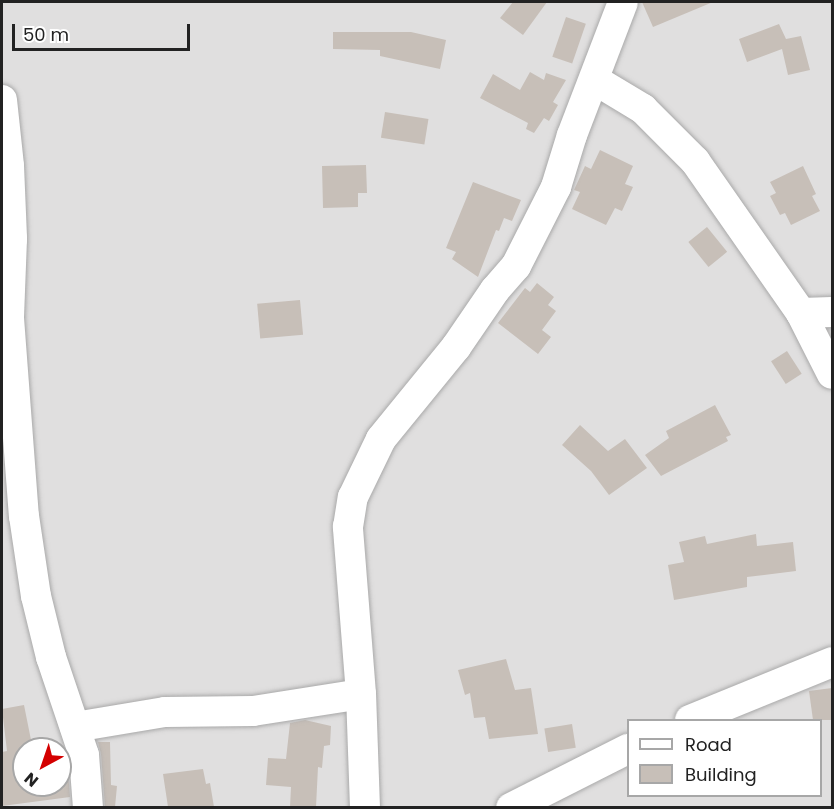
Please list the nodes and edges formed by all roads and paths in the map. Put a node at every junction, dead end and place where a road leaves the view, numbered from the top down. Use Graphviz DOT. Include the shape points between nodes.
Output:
graph roads {
  1 [pos="623,2"];
  2 [pos="595,80"];
  3 [pos="2,100"];
  4 [pos="832,312"];
  5 [pos="801,313"];
  6 [pos="832,374"];
  7 [pos="11,470"];
  8 [pos="832,662"];
  9 [pos="362,694"];
  10 [pos="692,719"];
  11 [pos="75,727"];
  12 [pos="627,749"];
  13 [pos="88,807"];
  14 [pos="364,807"];
  15 [pos="511,807"];
  1 -- 2 [label="street"];
  2 -- 5 [label="street" via="643,109 695,161"];
  2 -- 9 [label="street" via="556,187 516,266 381,439 353,497 348,526"];
  3 -- 7 [label="street" via="12,239"];
  4 -- 5 [label="street"];
  5 -- 6 [label="street"];
  7 -- 11 [label="street" via="51,657"];
  8 -- 10 [label="street"];
  9 -- 11 [label="street" via="253,711 165,712"];
  9 -- 14 [label="street"];
  11 -- 13 [label="street" via="84,755"];
  12 -- 15 [label="street"];
}
